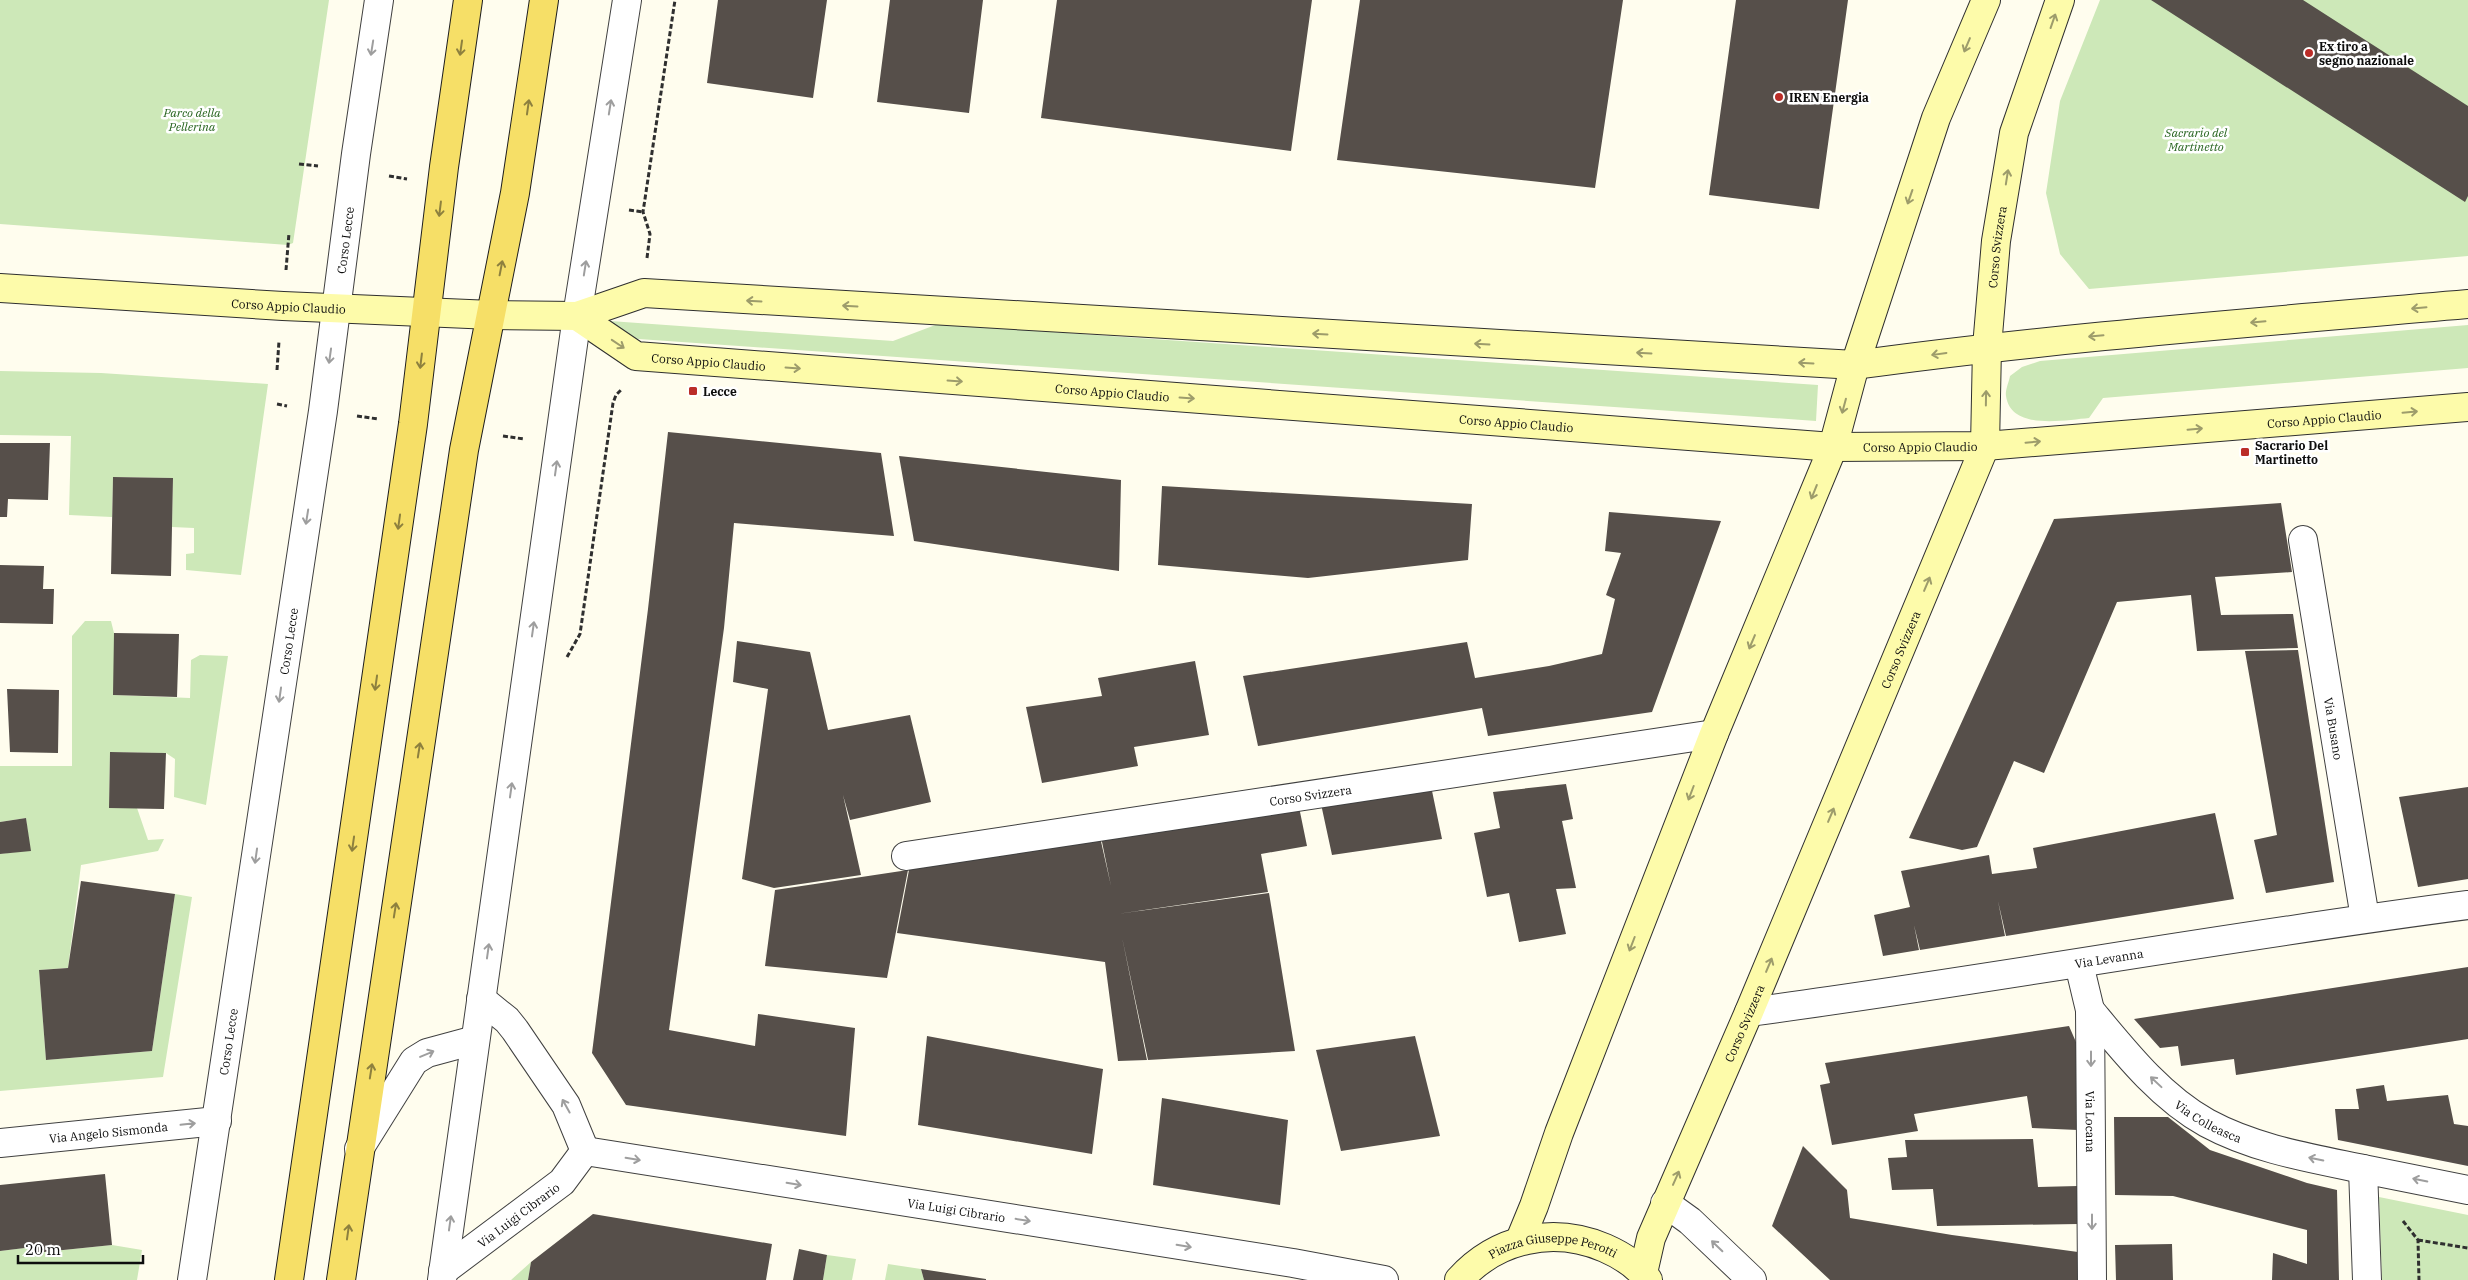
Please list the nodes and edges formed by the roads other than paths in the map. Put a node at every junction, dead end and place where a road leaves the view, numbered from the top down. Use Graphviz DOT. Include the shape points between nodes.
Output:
graph roads {
  1 [pos="380,0"];
  2 [pos="468,0"];
  3 [pos="544,0"];
  4 [pos="627,0"];
  5 [pos="1986,0"];
  6 [pos="2060,0"];
  7 [pos="0,288"];
  8 [pos="2468,304"];
  9 [pos="336,308"];
  10 [pos="427,313"];
  11 [pos="492,316"];
  12 [pos="577,316"];
  13 [pos="1987,347"];
  14 [pos="1855,366"];
  15 [pos="2468,407"];
  16 [pos="1985,446"];
  17 [pos="1832,447"];
  18 [pos="2303,540"];
  19 [pos="1714,734"];
  20 [pos="906,856"];
  21 [pos="2468,905"];
  22 [pos="2365,918"];
  23 [pos="2079,964"];
  24 [pos="481,999"];
  25 [pos="2090,1010"];
  26 [pos="1749,1012"];
  27 [pos="475,1040"];
  28 [pos="217,1121"];
  29 [pos="0,1143"];
  30 [pos="359,1149"];
  31 [pos="585,1150"];
  32 [pos="2363,1169"];
  33 [pos="2468,1190"];
  34 [pos="1665,1203"];
  35 [pos="1520,1240"];
  36 [pos="1333,1275"];
  37 [pos="442,1276"];
  38 [pos="1645,1276"];
  39 [pos="192,1280"];
  40 [pos="289,1280"];
  41 [pos="341,1280"];
  42 [pos="1384,1280"];
  43 [pos="1459,1280"];
  44 [pos="1752,1280"];
  45 [pos="2092,1280"];
  46 [pos="2367,1280"];
  1 -- 9 [label="street, Corso Lecce, one-way"];
  2 -- 10 [label="main road, one-way"];
  11 -- 3 [label="main road, one-way" via="515,193"];
  12 -- 4 [label="street, one-way"];
  5 -- 14 [label="street, one-way" via="1936,118"];
  13 -- 6 [label="street, Corso Svizzera, one-way" via="1996,241 2014,133"];
  7 -- 9 [label="street, Corso Appio Claudio"];
  8 -- 13 [label="street, Corso Appio Claudio, one-way"];
  9 -- 10 [label="street, Corso Appio Claudio"];
  9 -- 28 [label="street, Corso Lecce, one-way"];
  10 -- 11 [label="street, Corso Appio Claudio"];
  10 -- 40 [label="main road, one-way"];
  11 -- 12 [label="street, Corso Appio Claudio"];
  30 -- 11 [label="main road, one-way" via="464,450"];
  14 -- 12 [label="street, Corso Appio Claudio, one-way" via="644,293"];
  12 -- 17 [label="street, Corso Appio Claudio, one-way" via="636,356"];
  24 -- 12 [label="street, one-way"];
  13 -- 14 [label="street, Corso Appio Claudio, one-way"];
  16 -- 13 [label="street, Corso Svizzera, one-way"];
  14 -- 17 [label="street, one-way"];
  16 -- 15 [label="street, Corso Appio Claudio, one-way"];
  16 -- 17 [label="street, Corso Appio Claudio"];
  26 -- 16 [label="street, Corso Svizzera, one-way"];
  17 -- 19 [label="street, one-way"];
  18 -- 22 [label="street, Via Busano"];
  19 -- 20 [label="street, Corso Svizzera"];
  19 -- 35 [label="street, one-way" via="1558,1133"];
  21 -- 22 [label="street, Via Levanna"];
  22 -- 23 [label="street, Via Levanna"];
  23 -- 25 [label="street, Via Locana"];
  23 -- 26 [label="street, Via Levanna"];
  24 -- 27 [label="street"];
  31 -- 24 [label="street, one-way" via="566,1106 515,1030"];
  32 -- 25 [label="street, Via Colleasca, one-way" via="2276,1150 2206,1122 2183,1107 2134,1062"];
  25 -- 45 [label="street, Via Locana, one-way"];
  34 -- 26 [label="street, Corso Svizzera, one-way"];
  30 -- 27 [label="street, one-way" via="414,1061 427,1053"];
  37 -- 27 [label="street, one-way"];
  29 -- 28 [label="street, Via Angelo Sismonda, one-way"];
  28 -- 39 [label="street, Corso Lecce"];
  41 -- 30 [label="main road, one-way"];
  31 -- 36 [label="street, Via Luigi Cibrario, one-way"];
  31 -- 37 [label="street, Via Luigi Cibrario" via="562,1182"];
  33 -- 32 [label="street, Via Colleasca, one-way"];
  32 -- 46 [label="street"];
  34 -- 38 [label="street, Corso Svizzera" via="1651,1238"];
  44 -- 34 [label="street, one-way" via="1690,1221"];
  35 -- 38 [label="street, Piazza Giuseppe Perotti" via="1553,1236 1586,1240 1616,1253"];
  35 -- 43 [label="street, Piazza Giuseppe Perotti" via="1471,1266"];
  36 -- 42 [label="street, Via Luigi Cibrario"];
}
